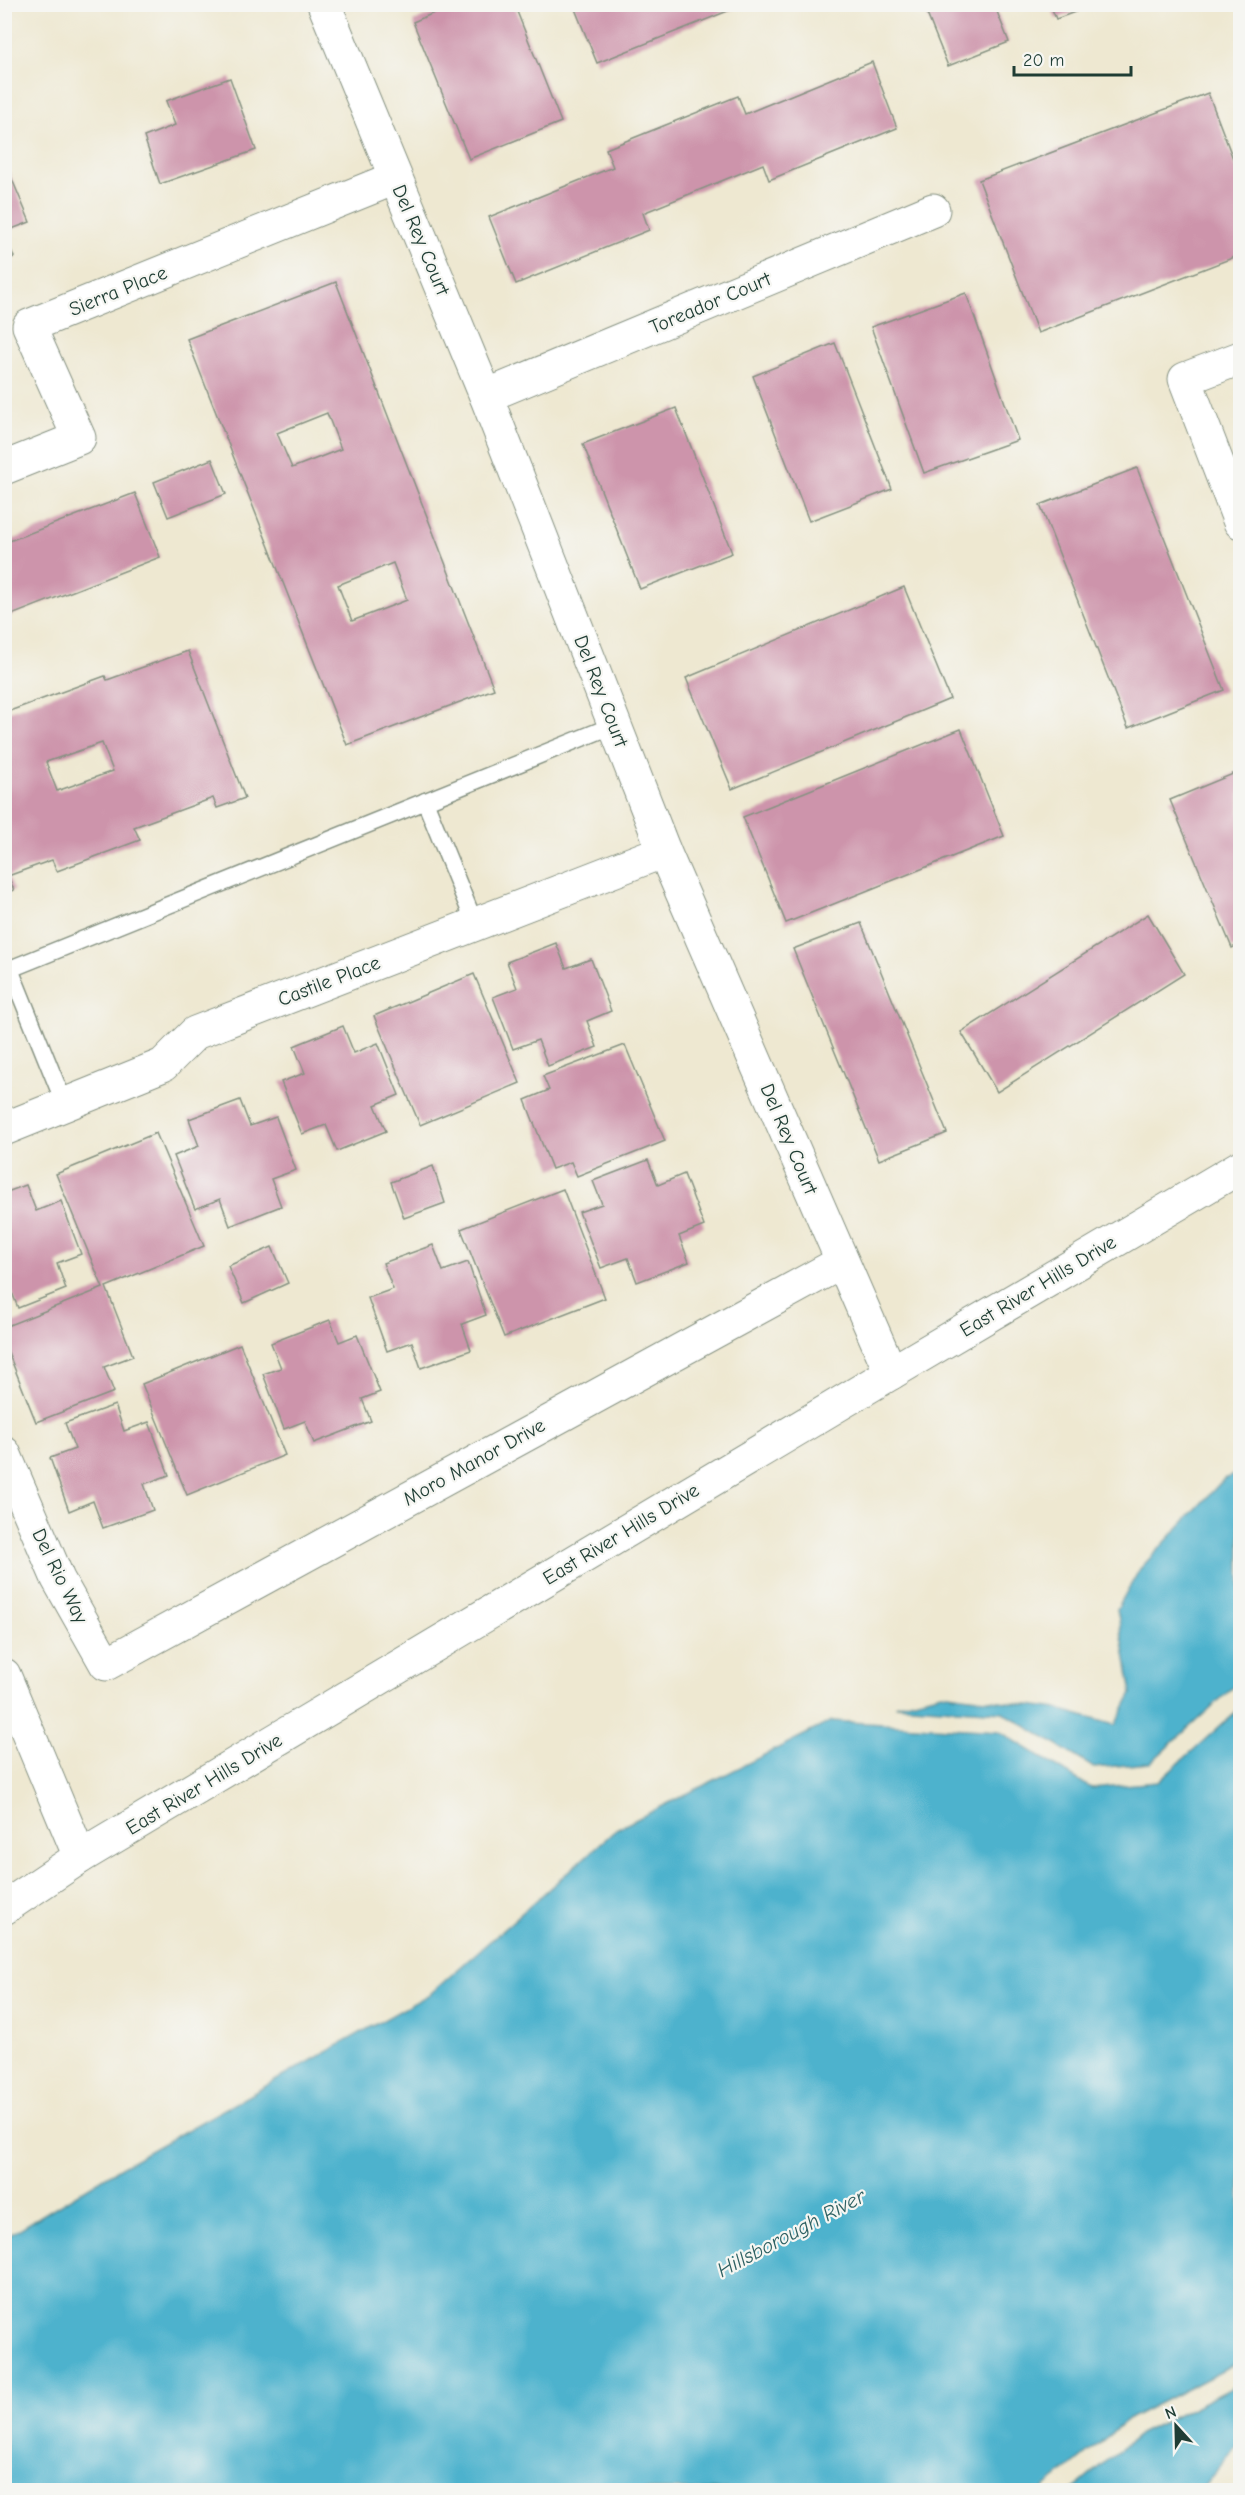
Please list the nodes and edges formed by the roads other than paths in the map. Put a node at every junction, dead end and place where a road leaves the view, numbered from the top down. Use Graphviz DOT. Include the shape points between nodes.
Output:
graph roads {
  1 [pos="324,4"];
  2 [pos="395,178"];
  3 [pos="933,210"];
  4 [pos="1240,358"];
  5 [pos="486,396"];
  6 [pos="4,468"];
  7 [pos="1240,522"];
  8 [pos="614,725"];
  9 [pos="425,801"];
  10 [pos="664,851"];
  11 [pos="475,924"];
  12 [pos="64,1105"];
  13 [pos="4,1130"];
  14 [pos="1240,1167"];
  15 [pos="842,1262"];
  16 [pos="891,1373"];
  17 [pos="4,1453"];
  18 [pos="106,1664"];
  19 [pos="4,1675"];
  20 [pos="80,1857"];
  21 [pos="4,1908"];
  1 -- 2 [label="street, Del Rey Court"];
  2 -- 5 [label="street, Del Rey Court"];
  2 -- 6 [label="street, Sierra Place" via="29,326 79,438"];
  3 -- 5 [label="street, Toreador Court"];
  4 -- 7 [label="street" via="1185,379"];
  5 -- 8 [label="street, Del Rey Court"];
  8 -- 9 [label="lane"];
  8 -- 10 [label="street, Del Rey Court"];
  9 -- 11 [label="lane"];
  9 -- 12 [label="lane" via="10,969"];
  10 -- 11 [label="street, Castile Place"];
  10 -- 15 [label="street, Del Rey Court"];
  11 -- 12 [label="street, Castile Place" via="195,1033 162,1065"];
  12 -- 13 [label="street, Castile Place"];
  14 -- 16 [label="street, East River Hills Drive"];
  15 -- 16 [label="street, Del Rey Court"];
  15 -- 18 [label="street, Moro Manor Drive"];
  16 -- 20 [label="street, East River Hills Drive"];
  17 -- 18 [label="street, Del Rio Way" via="58,1579"];
  19 -- 20 [label="street"];
  20 -- 21 [label="street, East River Hills Drive"];
}
